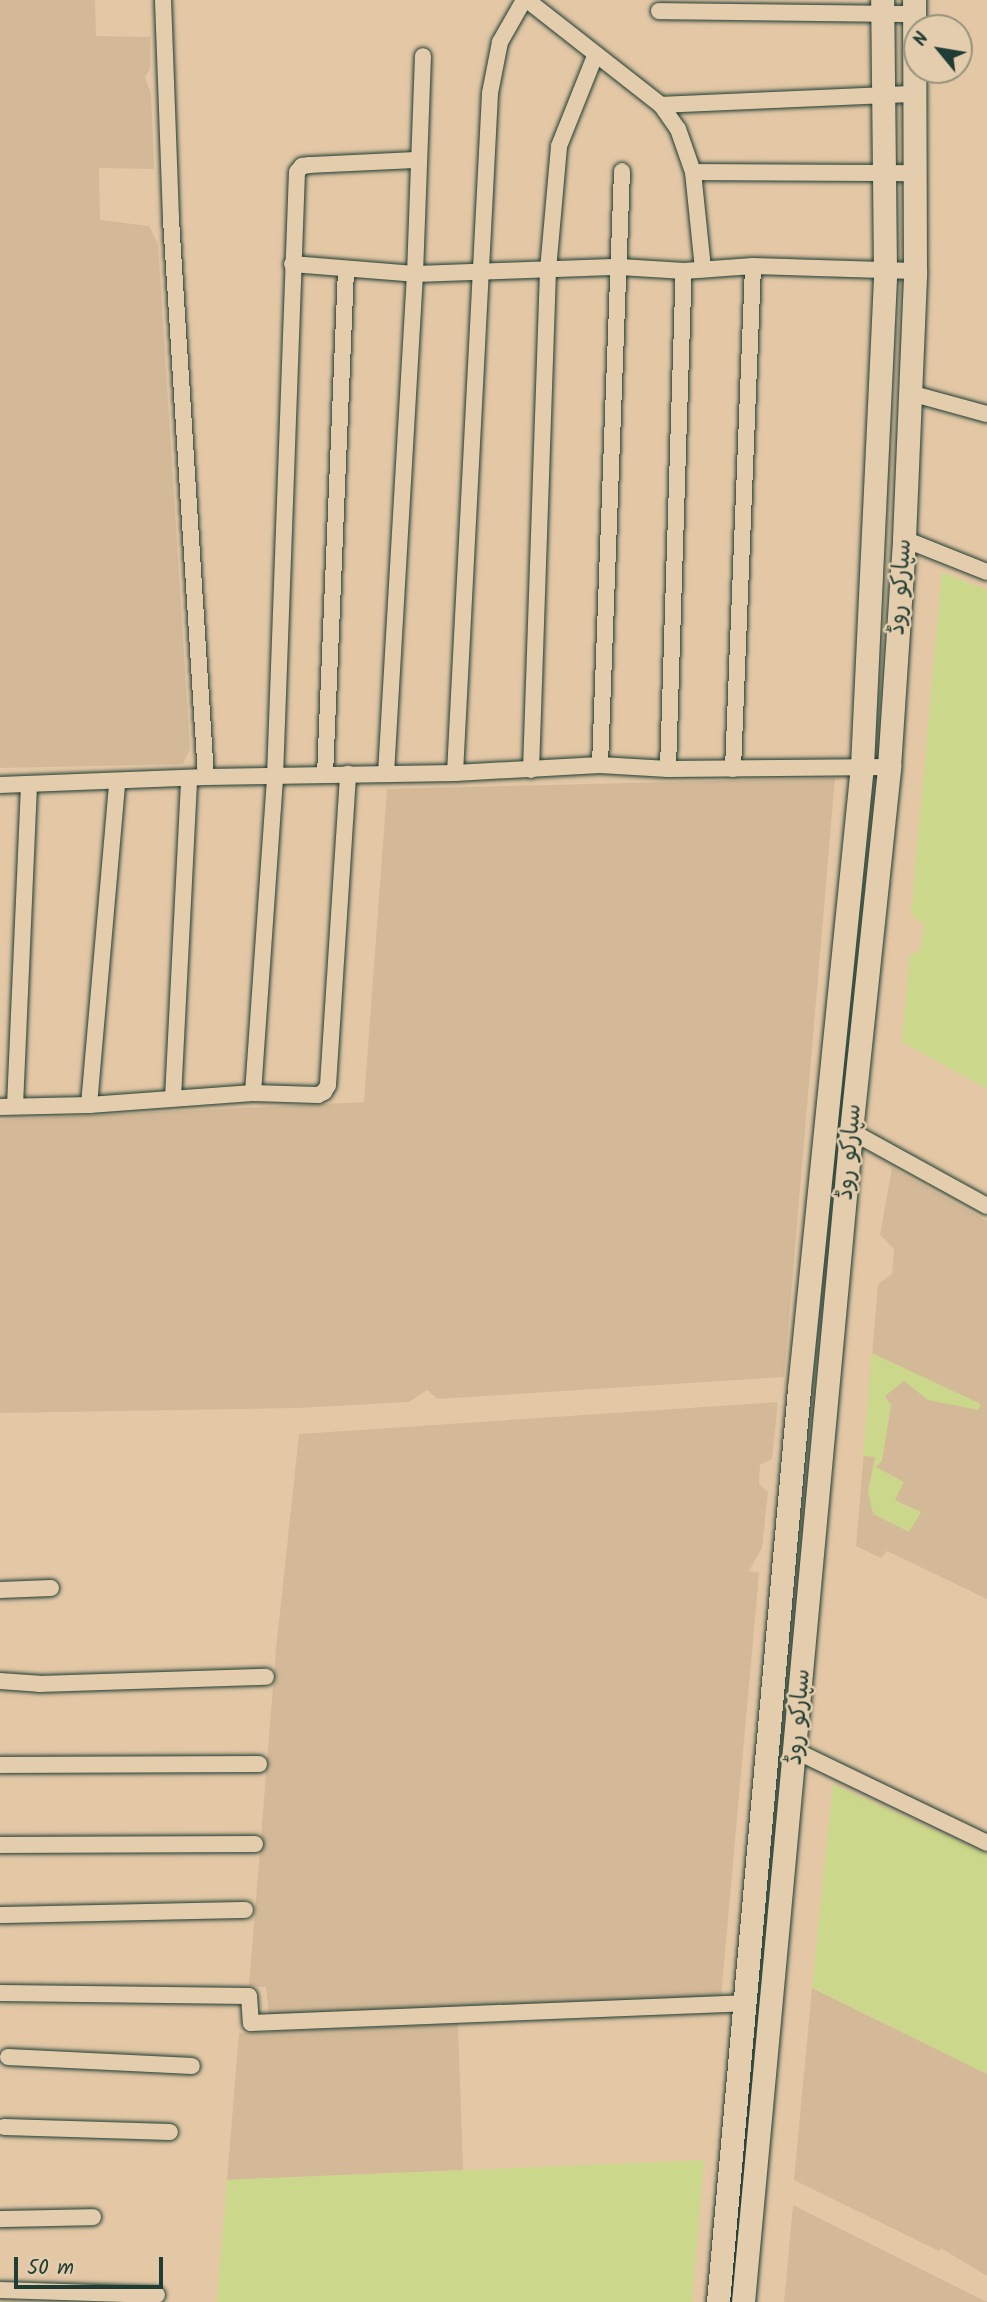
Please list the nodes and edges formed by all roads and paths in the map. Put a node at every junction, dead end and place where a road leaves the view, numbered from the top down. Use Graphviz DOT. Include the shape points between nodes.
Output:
graph roads {
  1 [pos="163,0"];
  2 [pos="525,0"];
  3 [pos="882,7"];
  4 [pos="914,7"];
  5 [pos="659,11"];
  6 [pos="594,56"];
  7 [pos="424,57"];
  8 [pos="884,94"];
  9 [pos="914,94"];
  10 [pos="661,105"];
  11 [pos="418,160"];
  12 [pos="622,171"];
  13 [pos="693,172"];
  14 [pos="884,173"];
  15 [pos="915,173"];
  16 [pos="292,264"];
  17 [pos="754,266"];
  18 [pos="620,267"];
  19 [pos="346,269"];
  20 [pos="703,269"];
  21 [pos="548,270"];
  22 [pos="885,270"];
  23 [pos="684,271"];
  24 [pos="915,271"];
  25 [pos="481,272"];
  26 [pos="415,274"];
  27 [pos="910,393"];
  28 [pos="987,414"];
  29 [pos="904,539"];
  30 [pos="987,572"];
  31 [pos="600,765"];
  32 [pos="862,766"];
  33 [pos="889,766"];
  34 [pos="668,769"];
  35 [pos="733,769"];
  36 [pos="531,770"];
  37 [pos="455,773"];
  38 [pos="348,774"];
  39 [pos="386,774"];
  40 [pos="325,775"];
  41 [pos="206,777"];
  42 [pos="275,777"];
  43 [pos="189,778"];
  44 [pos="117,782"];
  45 [pos="29,784"];
  46 [pos="0,785"];
  47 [pos="253,1093"];
  48 [pos="173,1098"];
  49 [pos="89,1105"];
  50 [pos="7,1107"];
  51 [pos="852,1131"];
  52 [pos="987,1206"];
  53 [pos="51,1588"];
  54 [pos="0,1590"];
  55 [pos="266,1677"];
  56 [pos="0,1681"];
  57 [pos="796,1751"];
  58 [pos="0,1765"];
  59 [pos="258,1765"];
  60 [pos="987,1843"];
  61 [pos="255,1844"];
  62 [pos="0,1845"];
  63 [pos="245,1910"];
  64 [pos="0,1915"];
  65 [pos="0,1993"];
  66 [pos="745,2003"];
  67 [pos="8,2057"];
  68 [pos="191,2066"];
  69 [pos="4,2127"];
  70 [pos="170,2132"];
  71 [pos="93,2217"];
  72 [pos="0,2219"];
  73 [pos="0,2290"];
  74 [pos="157,2295"];
  75 [pos="718,2302"];
  76 [pos="744,2302"];
  1 -- 41 [label="street" via="171,219"];
  2 -- 6 [label="street"];
  2 -- 25 [label="street" via="500,42 491,93"];
  3 -- 4 [label="street"];
  3 -- 5 [label="street"];
  3 -- 8 [label="street, سپارکو روڈ"];
  4 -- 9 [label="street, سپارکو روڈ"];
  6 -- 10 [label="street"];
  6 -- 21 [label="street" via="559,146"];
  7 -- 11 [label="street"];
  8 -- 9 [label="street"];
  8 -- 10 [label="street"];
  8 -- 14 [label="street, سپارکو روڈ"];
  9 -- 15 [label="street, سپارکو روڈ"];
  10 -- 13 [label="street" via="678,129"];
  11 -- 16 [label="street" via="302,166"];
  11 -- 26 [label="street"];
  12 -- 18 [label="street"];
  13 -- 14 [label="street"];
  13 -- 20 [label="street"];
  14 -- 15 [label="street"];
  14 -- 22 [label="street, سپارکو روڈ"];
  15 -- 24 [label="street, سپارکو روڈ"];
  16 -- 19 [label="street"];
  16 -- 42 [label="street"];
  17 -- 20 [label="street"];
  17 -- 22 [label="street"];
  17 -- 35 [label="street"];
  18 -- 21 [label="street"];
  18 -- 23 [label="street"];
  18 -- 31 [label="street"];
  19 -- 26 [label="street"];
  19 -- 40 [label="street"];
  20 -- 23 [label="street"];
  21 -- 25 [label="street"];
  21 -- 36 [label="street"];
  22 -- 24 [label="street"];
  22 -- 32 [label="street, سپارکو روڈ"];
  23 -- 34 [label="street"];
  24 -- 27 [label="street, سپارکو روڈ"];
  25 -- 26 [label="street"];
  25 -- 37 [label="street"];
  26 -- 39 [label="street"];
  27 -- 28 [label="street"];
  27 -- 29 [label="street, سپارکو روڈ"];
  29 -- 30 [label="street"];
  29 -- 33 [label="street, سپارکو روڈ"];
  31 -- 34 [label="street"];
  31 -- 36 [label="street"];
  32 -- 33 [label="street"];
  32 -- 35 [label="street"];
  32 -- 66 [label="street, سپارکو روڈ" via="799,1389"];
  33 -- 51 [label="street, سپارکو روڈ"];
  34 -- 35 [label="street"];
  36 -- 37 [label="street"];
  37 -- 39 [label="street"];
  38 -- 39 [label="street"];
  38 -- 40 [label="street"];
  38 -- 47 [label="street" via="328,1085 318,1095"];
  40 -- 42 [label="street"];
  41 -- 42 [label="street"];
  41 -- 43 [label="street"];
  42 -- 47 [label="street"];
  43 -- 44 [label="street"];
  43 -- 48 [label="street"];
  44 -- 45 [label="street"];
  44 -- 49 [label="street"];
  45 -- 46 [label="street"];
  45 -- 50 [label="street"];
  47 -- 48 [label="street"];
  48 -- 49 [label="street"];
  49 -- 50 [label="street"];
  51 -- 52 [label="street"];
  51 -- 57 [label="street, سپارکو روڈ"];
  53 -- 54 [label="street"];
  55 -- 56 [label="street" via="39,1684"];
  57 -- 60 [label="street"];
  57 -- 76 [label="street, سپارکو روڈ"];
  58 -- 59 [label="street"];
  61 -- 62 [label="street"];
  63 -- 64 [label="street"];
  65 -- 66 [label="street" via="249,1996 251,2023"];
  66 -- 75 [label="street, سپارکو روڈ"];
  67 -- 68 [label="street"];
  69 -- 70 [label="street"];
  71 -- 72 [label="street"];
  73 -- 74 [label="street"];
}
